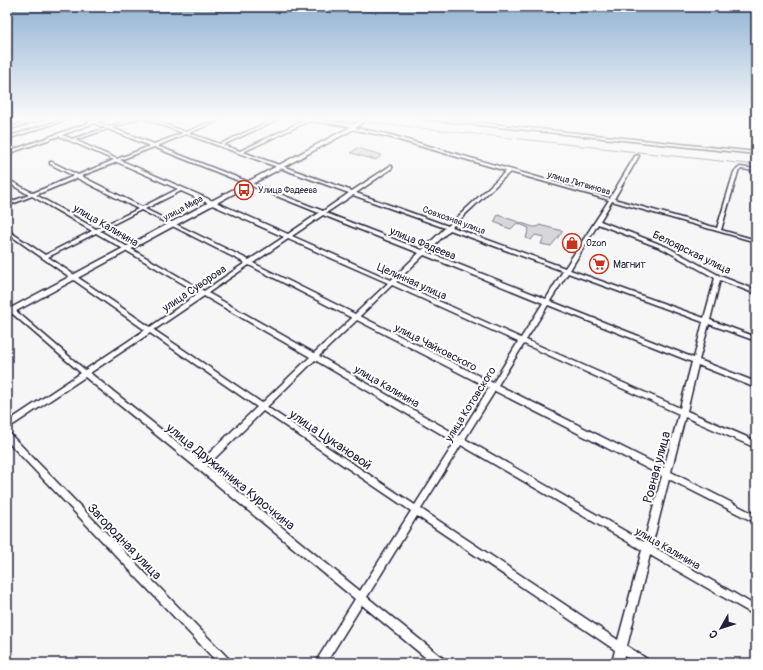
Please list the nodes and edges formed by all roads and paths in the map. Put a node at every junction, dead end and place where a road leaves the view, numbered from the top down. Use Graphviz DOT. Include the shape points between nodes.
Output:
graph roads {
  1 [pos="18,149"];
  2 [pos="94,149"];
  3 [pos="146,149"];
  4 [pos="162,149"];
  5 [pos="233,149"];
  6 [pos="247,149"];
  7 [pos="312,149"];
  8 [pos="436,149"];
  9 [pos="711,149"];
  10 [pos="241,152"];
  11 [pos="7,153"];
  12 [pos="755,154"];
  13 [pos="637,156"];
  14 [pos="118,160"];
  15 [pos="51,163"];
  16 [pos="280,166"];
  17 [pos="391,167"];
  18 [pos="508,170"];
  19 [pos="756,170"];
  20 [pos="78,176"];
  21 [pos="7,180"];
  22 [pos="248,184"];
  23 [pos="181,189"];
  24 [pos="352,192"];
  25 [pos="32,195"];
  26 [pos="611,200"];
  27 [pos="212,203"];
  28 [pos="7,204"];
  29 [pos="141,208"];
  30 [pos="322,213"];
  31 [pos="598,222"];
  32 [pos="172,224"];
  33 [pos="449,227"];
  34 [pos="719,230"];
  35 [pos="95,231"];
  36 [pos="7,232"];
  37 [pos="288,236"];
  38 [pos="756,241"];
  39 [pos="126,249"];
  40 [pos="422,253"];
  41 [pos="44,256"];
  42 [pos="249,263"];
  43 [pos="567,271"];
  44 [pos="72,278"];
  45 [pos="718,278"];
  46 [pos="391,283"];
  47 [pos="756,292"];
  48 [pos="204,294"];
  49 [pos="547,303"];
  50 [pos="9,310"];
  51 [pos="356,317"];
  52 [pos="706,321"];
  53 [pos="151,330"];
  54 [pos="756,339"];
  55 [pos="522,342"];
  56 [pos="314,357"];
  57 [pos="696,361"];
  58 [pos="85,373"];
  59 [pos="756,386"];
  60 [pos="494,387"];
  61 [pos="262,407"];
  62 [pos="682,413"];
  63 [pos="7,426"];
  64 [pos="7,436"];
  65 [pos="460,441"];
  66 [pos="756,446"];
  67 [pos="201,466"];
  68 [pos="666,474"];
  69 [pos="416,510"];
  70 [pos="756,519"];
  71 [pos="647,548"];
  72 [pos="361,598"];
  73 [pos="756,611"];
  74 [pos="621,648"];
  75 [pos="225,663"];
  76 [pos="320,663"];
  77 [pos="440,663"];
  78 [pos="617,663"];
  79 [pos="643,663"];
  1 -- 11 [label="street"];
  2 -- 14 [label="street, Целинная улица"];
  3 -- 14 [label="street"];
  4 -- 22 [label="street, улица Фадеева"];
  5 -- 10 [label="street, Совхозная улица"];
  6 -- 10 [label="street"];
  7 -- 16 [label="main road, улица Мира"];
  8 -- 18 [label="street, улица Литвинова"];
  9 -- 12 [label="main road"];
  10 -- 16 [label="street, Совхозная улица"];
  13 -- 26 [label="street, улица Котовского"];
  14 -- 20 [label="street"];
  14 -- 23 [label="street, Целинная улица"];
  15 -- 20 [label="street, улица Чайковского"];
  16 -- 22 [label="main road, улица Мира"];
  16 -- 24 [label="street, Совхозная улица"];
  17 -- 24 [label="street, улица Суворова"];
  18 -- 26 [label="street, улица Литвинова"];
  18 -- 33 [label="street"];
  19 -- 34 [label="street" via="740,168 736,172"];
  20 -- 25 [label="street"];
  20 -- 29 [label="street, улица Чайковского"];
  21 -- 25 [label="street, улица Калинина"];
  22 -- 27 [label="main road, улица Мира"];
  22 -- 30 [label="street, улица Фадеева"];
  23 -- 27 [label="street, Целинная улица"];
  23 -- 29 [label="street"];
  24 -- 30 [label="street, улица Суворова"];
  24 -- 33 [label="street, Совхозная улица"];
  25 -- 28 [label="street"];
  25 -- 35 [label="street, улица Калинина"];
  26 -- 31 [label="street, улица Котовского"];
  26 -- 34 [label="street, улица Литвинова"];
  27 -- 32 [label="main road, улица Мира"];
  27 -- 37 [label="street, Целинная улица"];
  29 -- 32 [label="street, улица Чайковского"];
  29 -- 35 [label="street"];
  30 -- 37 [label="street, улица Суворова"];
  30 -- 40 [label="street, улица Фадеева"];
  31 -- 43 [label="street, улица Котовского"];
  31 -- 45 [label="street, Белоярская улица" via="665,248"];
  32 -- 39 [label="main road, улица Мира"];
  32 -- 42 [label="street, улица Чайковского"];
  33 -- 40 [label="street"];
  33 -- 43 [label="street, Совхозная улица"];
  34 -- 38 [label="street, улица Литвинова"];
  35 -- 39 [label="street, улица Калинина"];
  35 -- 41 [label="street"];
  36 -- 41 [label="street, улица Цукановой"];
  37 -- 42 [label="street, улица Суворова"];
  37 -- 46 [label="street, Целинная улица"];
  39 -- 44 [label="main road, улица Мира"];
  39 -- 48 [label="street, улица Калинина"];
  40 -- 46 [label="street"];
  40 -- 49 [label="street, улица Фадеева"];
  41 -- 44 [label="street, улица Цукановой"];
  42 -- 48 [label="street, улица Суворова"];
  42 -- 51 [label="street, улица Чайковского"];
  43 -- 49 [label="street, улица Котовского"];
  43 -- 52 [label="street, Совхозная улица"];
  44 -- 50 [label="main road, улица Мира"];
  44 -- 53 [label="street, улица Цукановой"];
  45 -- 47 [label="street, Белоярская улица"];
  45 -- 52 [label="street, Ровная улица"];
  46 -- 51 [label="street"];
  46 -- 55 [label="street, Целинная улица"];
  48 -- 53 [label="street, улица Суворова"];
  48 -- 56 [label="street, улица Калинина"];
  49 -- 55 [label="street, улица Котовского"];
  49 -- 57 [label="street, улица Фадеева"];
  50 -- 58 [label="street, улица Дружинника Курочкина"];
  51 -- 56 [label="street"];
  51 -- 60 [label="street, улица Чайковского"];
  52 -- 54 [label="street, Совхозная улица"];
  52 -- 57 [label="street, Ровная улица"];
  53 -- 58 [label="street, улица Суворова"];
  53 -- 61 [label="street, улица Цукановой"];
  55 -- 60 [label="street, улица Котовского"];
  55 -- 62 [label="street, Целинная улица"];
  56 -- 61 [label="street"];
  56 -- 65 [label="street, улица Калинина"];
  57 -- 59 [label="street, улица Фадеева"];
  57 -- 62 [label="street, Ровная улица"];
  58 -- 63 [label="street, улица Суворова"];
  58 -- 67 [label="street, улица Дружинника Курочкина"];
  60 -- 65 [label="street, улица Котовского"];
  60 -- 68 [label="street, улица Чайковского"];
  61 -- 67 [label="street"];
  61 -- 69 [label="street, улица Цукановой"];
  62 -- 66 [label="street, Целинная улица"];
  62 -- 68 [label="street, Ровная улица"];
  64 -- 75 [label="street, Загородная улица"];
  65 -- 69 [label="street, улица Котовского"];
  65 -- 71 [label="street, улица Калинина"];
  67 -- 72 [label="street, улица Дружинника Курочкина"];
  68 -- 70 [label="street, улица Чайковского"];
  68 -- 71 [label="street, Ровная улица"];
  69 -- 72 [label="street, улица Котовского"];
  69 -- 74 [label="street, улица Цукановой"];
  71 -- 73 [label="street, улица Калинина"];
  71 -- 74 [label="street, Ровная улица"];
  72 -- 76 [label="street, улица Котовского"];
  72 -- 77 [label="street, улица Дружинника Курочкина"];
  74 -- 78 [label="street, Ровная улица"];
  74 -- 79 [label="street, улица Цукановой"];
}
